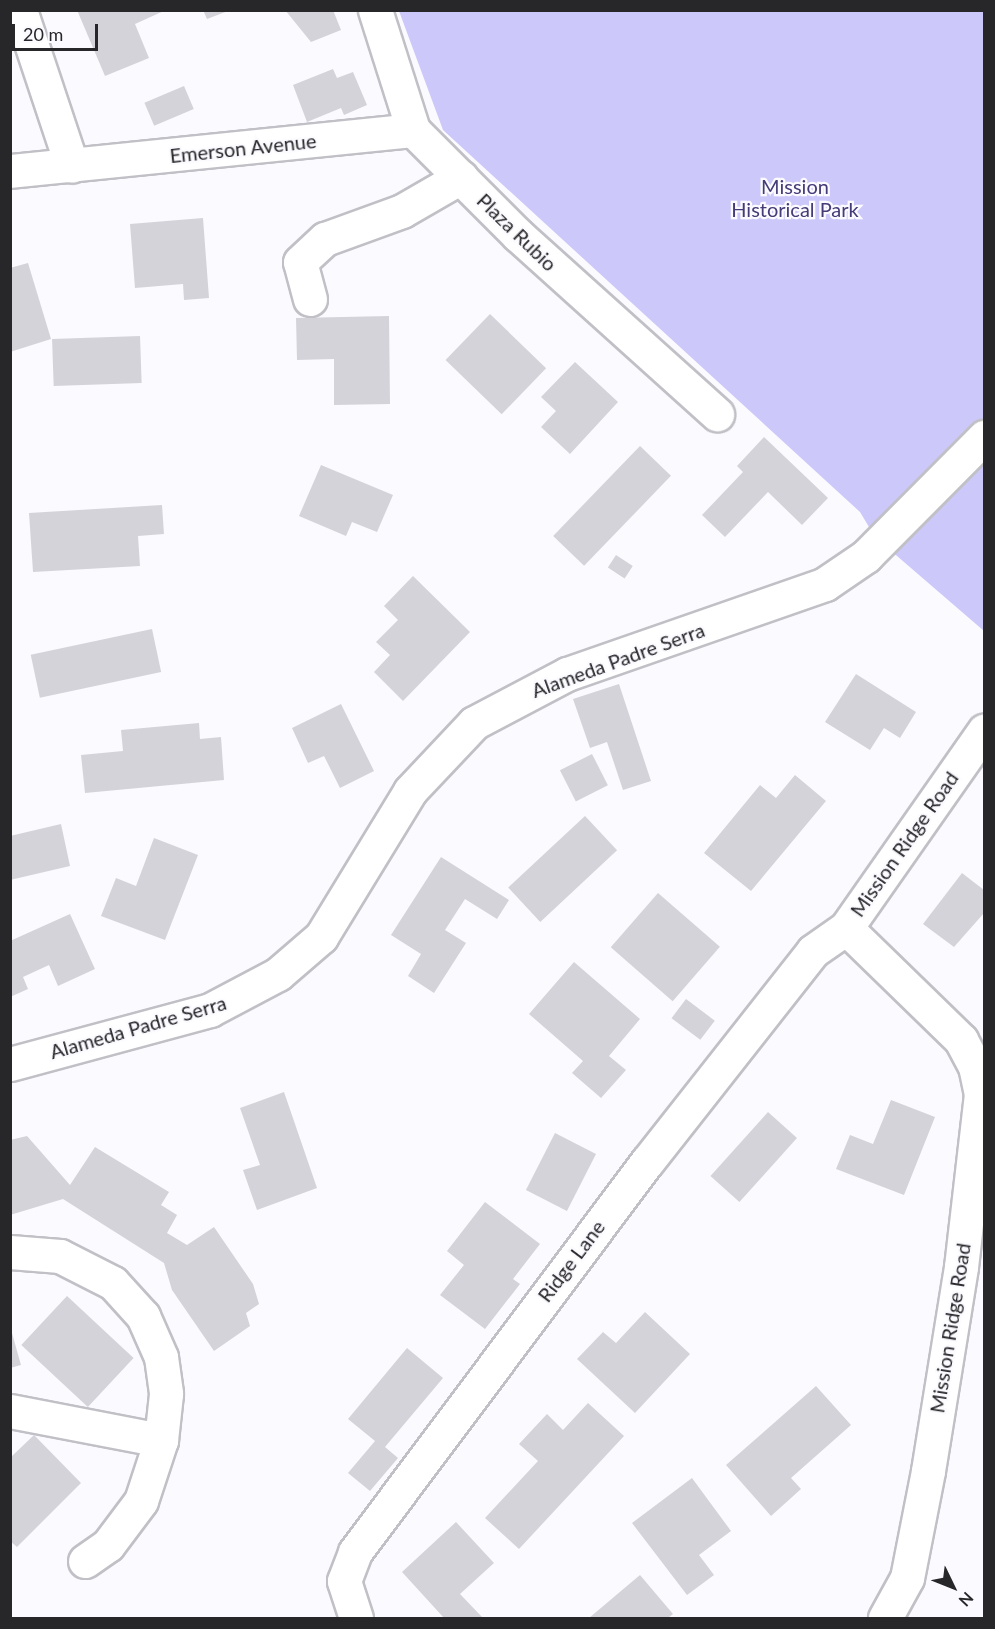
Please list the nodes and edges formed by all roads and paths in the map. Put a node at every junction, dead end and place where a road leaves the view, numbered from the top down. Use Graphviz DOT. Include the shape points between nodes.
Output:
graph roads {
  1 [pos="20,10"];
  2 [pos="375,10"];
  3 [pos="413,130"];
  4 [pos="72,166"];
  5 [pos="10,171"];
  6 [pos="461,177"];
  7 [pos="10,191"];
  8 [pos="310,299"];
  9 [pos="717,414"];
  10 [pos="984,437"];
  11 [pos="984,731"];
  12 [pos="846,927"];
  13 [pos="10,1064"];
  14 [pos="10,1252"];
  15 [pos="10,1411"];
  16 [pos="161,1440"];
  17 [pos="85,1561"];
  18 [pos="356,1618"];
  19 [pos="885,1618"];
  1 -- 4 [label="street"];
  2 -- 3 [label="street, Plaza Rubio"];
  3 -- 4 [label="street, Emerson Avenue"];
  3 -- 6 [label="street, Plaza Rubio"];
  4 -- 5 [label="street, Emerson Avenue"];
  4 -- 7 [label="street, Emerson Avenue"];
  6 -- 8 [label="street" via="402,211 325,239 300,262"];
  6 -- 9 [label="street, Plaza Rubio"];
  10 -- 13 [label="street, Alameda Padre Serra" via="866,556 825,584 784,603 567,674 474,723 410,791 321,937 278,974 210,1010"];
  11 -- 12 [label="street, Mission Ridge Road"];
  12 -- 18 [label="street, Ridge Lane" via="813,951 647,1162 355,1552 344,1581"];
  12 -- 19 [label="street, Mission Ridge Road" via="961,1040 975,1066 981,1094 963,1257 928,1471 907,1578"];
  14 -- 16 [label="street" via="60,1256 88,1266 131,1300 161,1357 166,1394"];
  15 -- 16 [label="street"];
  16 -- 17 [label="street" via="141,1501 127,1525"];
}
